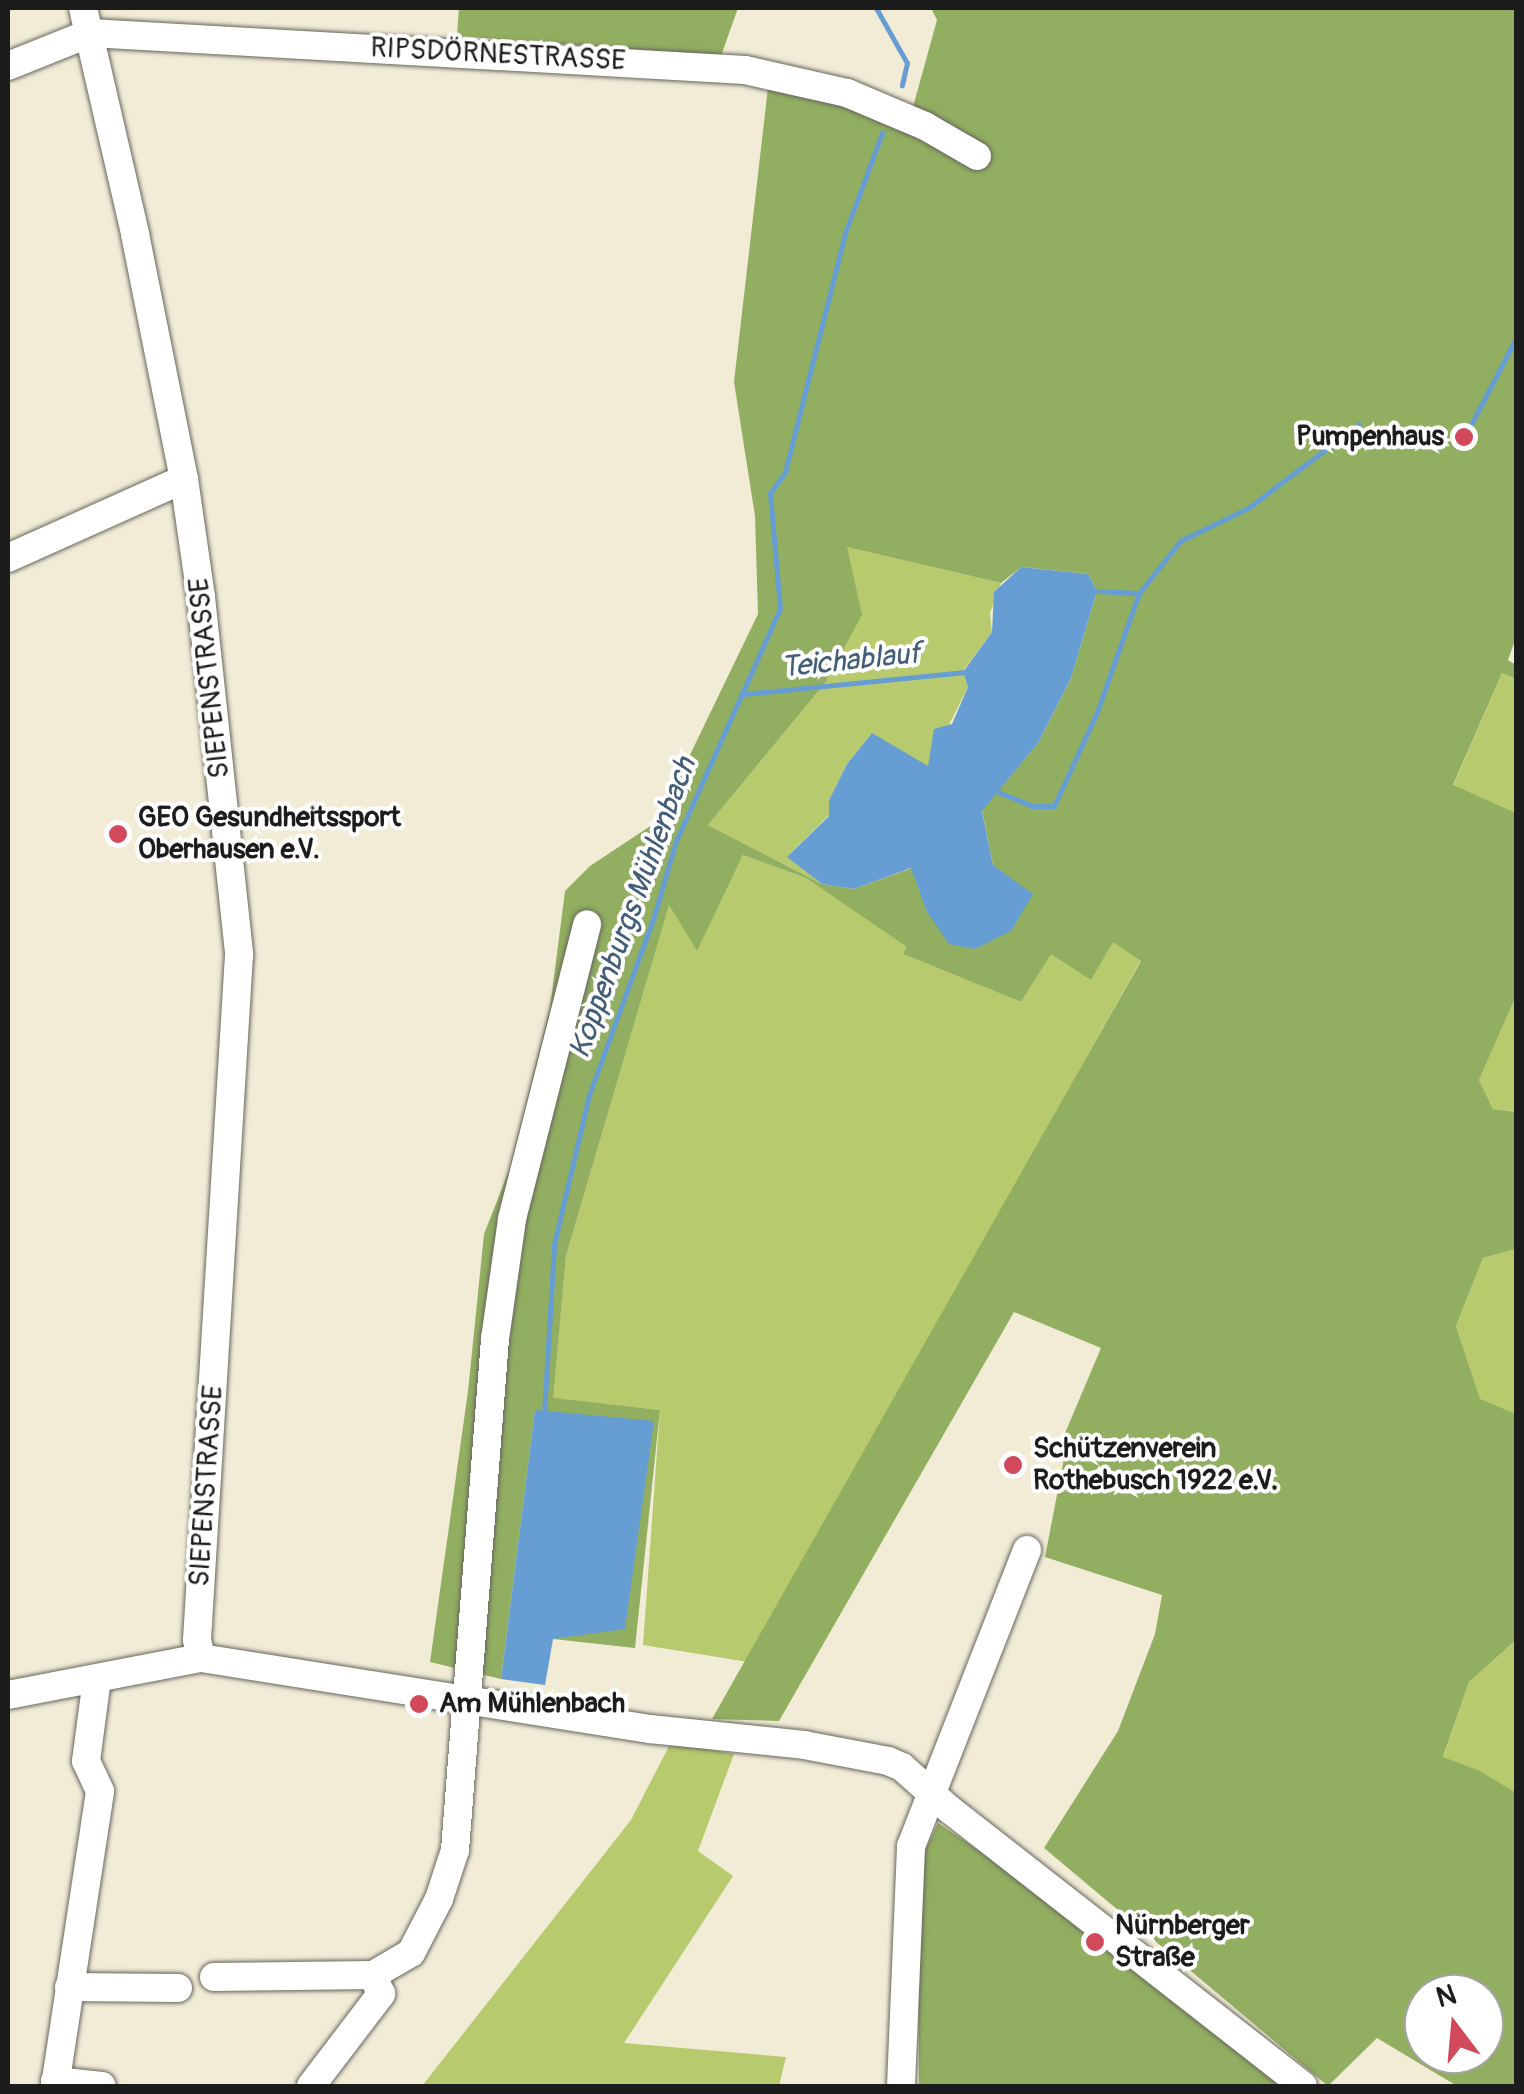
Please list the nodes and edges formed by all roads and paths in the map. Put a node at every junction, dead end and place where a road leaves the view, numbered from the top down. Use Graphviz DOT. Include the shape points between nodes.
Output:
graph roads {
  1 [pos="87,20"];
  2 [pos="8,66"];
  3 [pos="977,156"];
  4 [pos="184,479"];
  5 [pos="8,558"];
  6 [pos="587,924"];
  7 [pos="1027,1550"];
  8 [pos="201,1658"];
  9 [pos="96,1679"];
  10 [pos="8,1695"];
  11 [pos="468,1698"];
  12 [pos="930,1792"];
  13 [pos="373,1976"];
  14 [pos="214,1977"];
  15 [pos="70,1987"];
  16 [pos="178,1988"];
  17 [pos="55,2084"];
  18 [pos="102,2086"];
  19 [pos="311,2086"];
  20 [pos="901,2086"];
  21 [pos="1303,2086"];
  1 -- 2 [label="street, RIPSDÖRNESTRASSE"];
  1 -- 3 [label="street, RIPSDÖRNESTRASSE" via="768,72 874,103"];
  1 -- 4 [label="street, SIEPENSTRASSE"];
  4 -- 5 [label="street"];
  4 -- 8 [label="street, SIEPENSTRASSE" via="239,954"];
  6 -- 11 [label="street" via="512,1218 495,1340"];
  7 -- 12 [label="street"];
  8 -- 9 [label="street"];
  8 -- 11 [label="street"];
  9 -- 10 [label="street"];
  9 -- 15 [label="street" via="86,1761 100,1791"];
  11 -- 12 [label="street" via="870,1756 902,1766"];
  11 -- 13 [label="street" via="460,1821 445,1886 410,1952"];
  12 -- 20 [label="street" via="907,1866"];
  12 -- 21 [label="street"];
  13 -- 14 [label="street"];
  13 -- 19 [label="street" via="380,1994"];
  15 -- 16 [label="street"];
  15 -- 17 [label="street"];
  17 -- 18 [label="street"];
}
